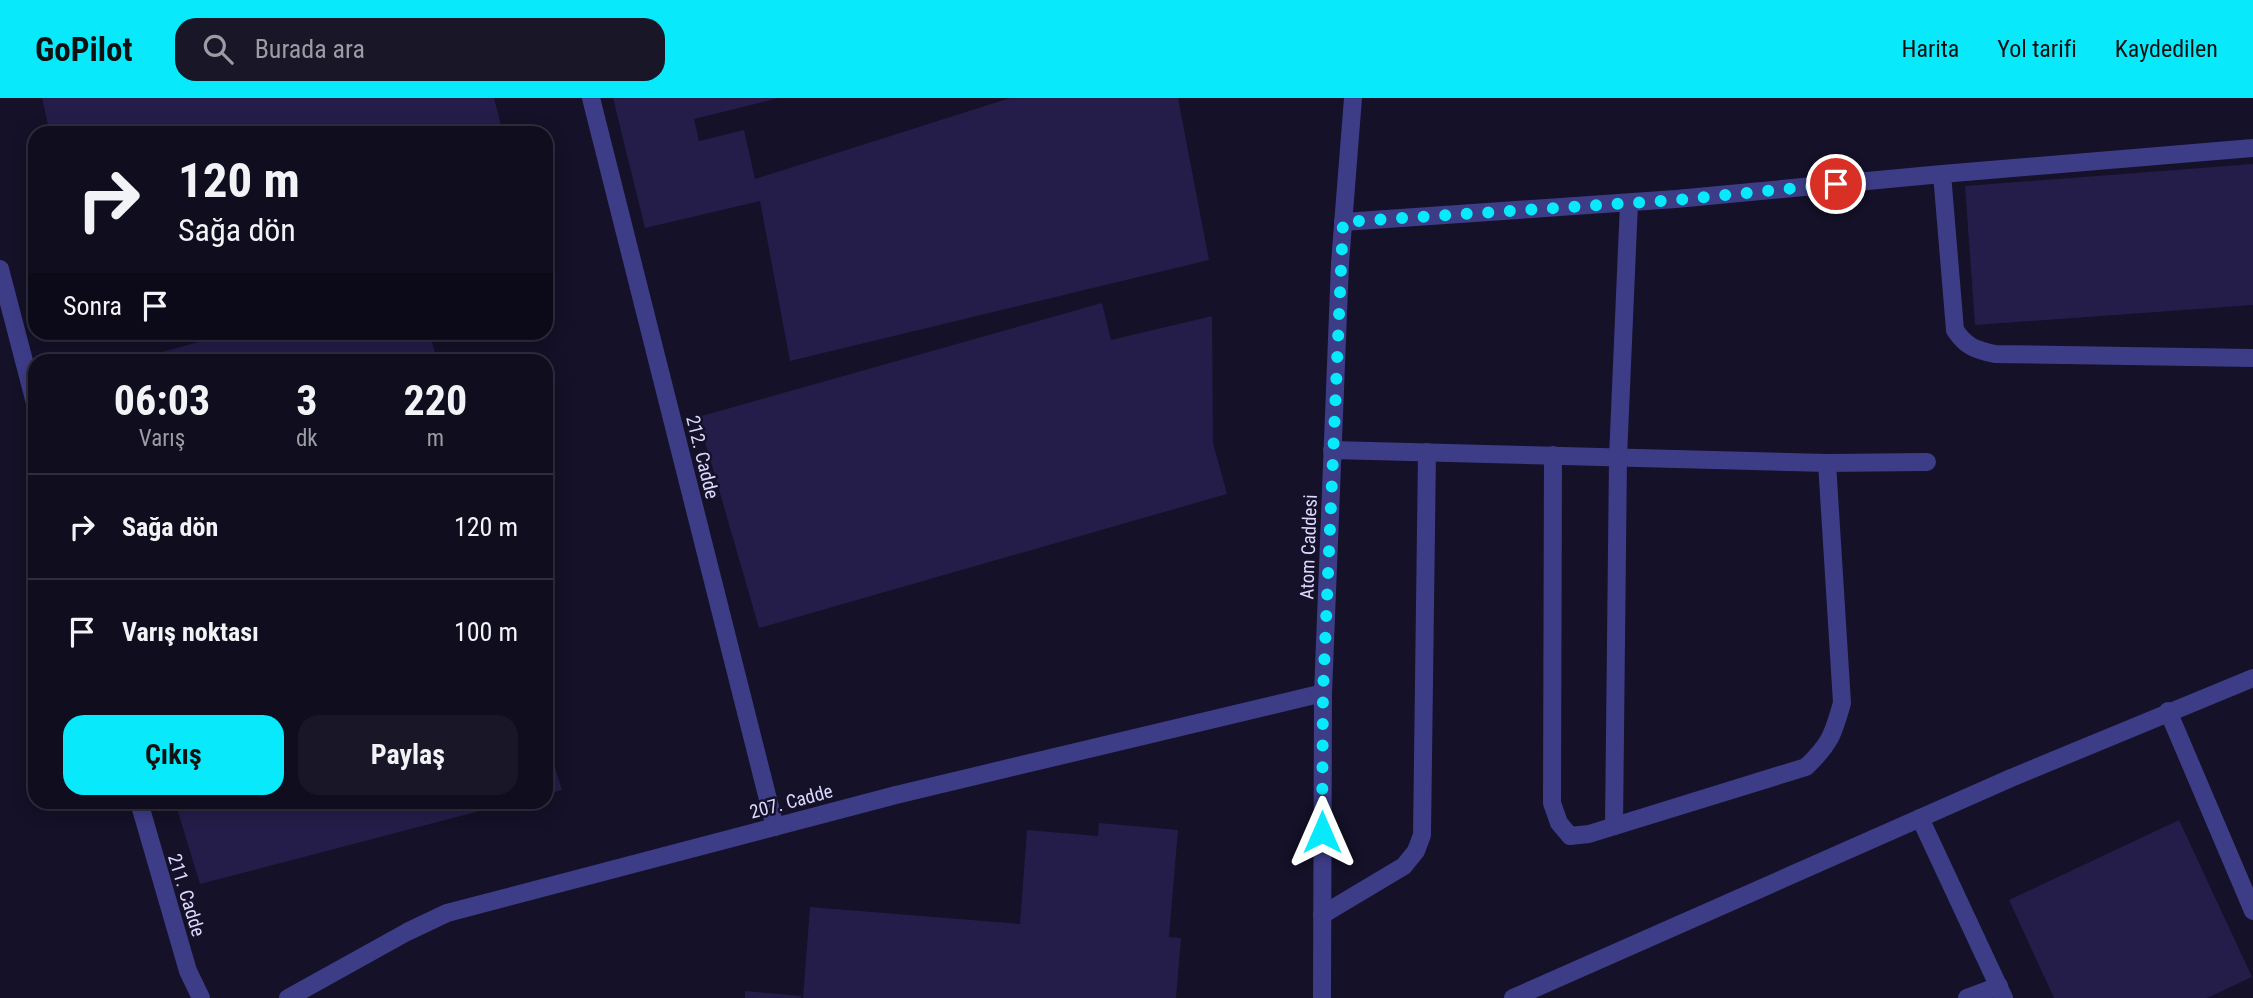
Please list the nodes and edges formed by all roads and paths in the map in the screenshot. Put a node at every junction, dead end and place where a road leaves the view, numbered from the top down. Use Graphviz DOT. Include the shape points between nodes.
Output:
graph roads {
  1 [pos="591,98"];
  2 [pos="1353,98"];
  3 [pos="2253,148"];
  4 [pos="1942,174"];
  5 [pos="1629,203"];
  6 [pos="1343,222"];
  7 [pos="0,269"];
  8 [pos="2253,358"];
  9 [pos="28,376"];
  10 [pos="1332,450"];
  11 [pos="1427,452"];
  12 [pos="1553,455"];
  13 [pos="1618,457"];
  14 [pos="1927,462"];
  15 [pos="1827,463"];
  16 [pos="2253,678"];
  17 [pos="1323,693"];
  18 [pos="2168,711"];
  19 [pos="141,809"];
  20 [pos="1920,818"];
  21 [pos="1614,826"];
  22 [pos="775,827"];
  23 [pos="2253,911"];
  24 [pos="1322,915"];
  25 [pos="2002,992"];
  26 [pos="201,998"];
  27 [pos="288,998"];
  28 [pos="1322,998"];
  29 [pos="1513,998"];
  30 [pos="1967,998"];
  1 -- 22 [label="street, 212. Cadde"];
  2 -- 6 [label="street, Atom Caddesi"];
  3 -- 4 [label="street"];
  4 -- 5 [label="street"];
  4 -- 8 [label="street" via="1955,330 1964,344 1995,354"];
  5 -- 6 [label="street"];
  5 -- 13 [label="street"];
  6 -- 10 [label="street, Atom Caddesi"];
  7 -- 9 [label="street"];
  10 -- 11 [label="street"];
  10 -- 17 [label="street, Atom Caddesi"];
  11 -- 12 [label="street"];
  11 -- 24 [label="street" via="1422,835 1404,866"];
  12 -- 13 [label="street"];
  12 -- 21 [label="street" via="1552,803 1570,836"];
  13 -- 15 [label="street"];
  13 -- 21 [label="street"];
  14 -- 15 [label="street"];
  15 -- 21 [label="street" via="1842,703 1825,748 1806,767"];
  16 -- 18 [label="street"];
  17 -- 22 [label="street, 207. Cadde"];
  17 -- 24 [label="street, Atom Caddesi"];
  18 -- 20 [label="street"];
  18 -- 23 [label="street"];
  19 -- 26 [label="street, 211. Cadde" via="188,971"];
  20 -- 25 [label="street"];
  20 -- 29 [label="street"];
  22 -- 27 [label="street, 207. Cadde" via="447,913"];
  24 -- 28 [label="street, Atom Caddesi"];
  25 -- 30 [label="street"];
}
